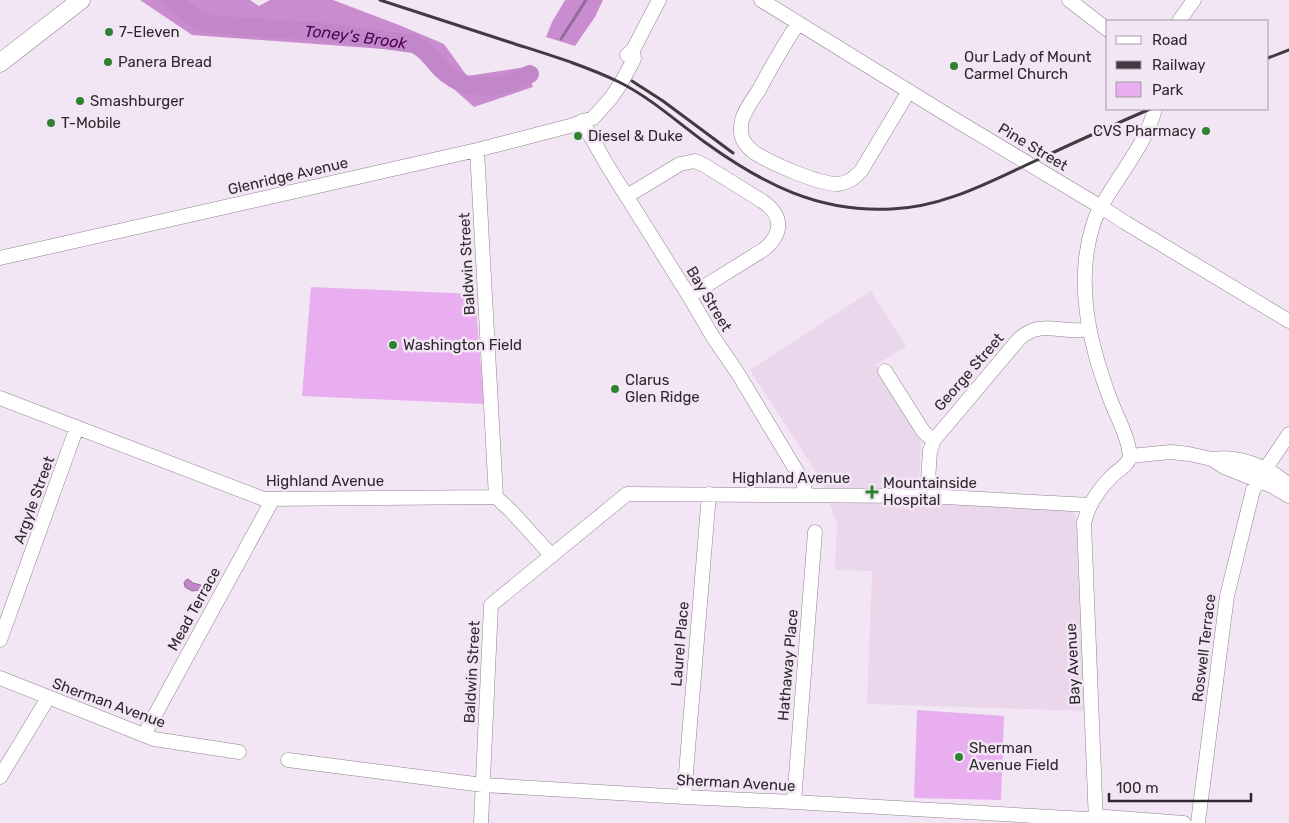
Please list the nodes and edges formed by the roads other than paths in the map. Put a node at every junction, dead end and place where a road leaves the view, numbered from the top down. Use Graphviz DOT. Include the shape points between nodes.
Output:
graph roads {
  1 [pos="81,0"];
  2 [pos="659,0"];
  3 [pos="761,0"];
  4 [pos="1069,0"];
  5 [pos="1194,0"];
  6 [pos="1181,20"];
  7 [pos="798,23"];
  8 [pos="1106,28"];
  9 [pos="0,63"];
  10 [pos="909,91"];
  11 [pos="1156,110"];
  12 [pos="582,121"];
  13 [pos="477,150"];
  14 [pos="627,196"];
  15 [pos="1101,207"];
  16 [pos="0,258"];
  17 [pos="689,296"];
  18 [pos="1289,321"];
  19 [pos="1089,328"];
  20 [pos="885,371"];
  21 [pos="0,398"];
  22 [pos="77,427"];
  23 [pos="1289,434"];
  24 [pos="934,440"];
  25 [pos="1130,456"];
  26 [pos="1262,474"];
  27 [pos="1289,485"];
  28 [pos="655,494"];
  29 [pos="710,494"];
  30 [pos="805,494"];
  31 [pos="927,496"];
  32 [pos="1289,496"];
  33 [pos="496,497"];
  34 [pos="273,499"];
  35 [pos="1090,506"];
  36 [pos="815,532"];
  37 [pos="552,556"];
  38 [pos="0,640"];
  39 [pos="0,678"];
  40 [pos="48,698"];
  41 [pos="144,735"];
  42 [pos="239,752"];
  43 [pos="288,760"];
  44 [pos="0,777"];
  45 [pos="483,785"];
  46 [pos="684,797"];
  47 [pos="794,802"];
  48 [pos="1096,820"];
  49 [pos="481,823"];
  50 [pos="1184,823"];
  51 [pos="1198,823"];
  1 -- 9 [label="main road"];
  2 -- 12 [label="street" via="633,50"];
  3 -- 7 [label="street, Pine Street"];
  4 -- 8 [label="street"];
  5 -- 6 [label="street"];
  7 -- 10 [label="street, Pine Street"];
  7 -- 10 [label="street" via="741,122 742,139 754,152 824,182 838,184 851,180 861,171"];
  10 -- 15 [label="street, Pine Street"];
  11 -- 15 [label="street"];
  12 -- 13 [label="street, Glenridge Avenue"];
  12 -- 14 [label="street, Bay Street"];
  13 -- 16 [label="street, Glenridge Avenue"];
  13 -- 33 [label="street, Baldwin Street"];
  14 -- 17 [label="street, Bay Street"];
  14 -- 17 [label="street" via="680,164 695,161 771,207 776,214 778,230 765,248"];
  15 -- 18 [label="street, Pine Street"];
  15 -- 19 [label="street" via="1092,227 1086,262"];
  17 -- 30 [label="street, Bay Street" via="802,480"];
  19 -- 24 [label="street, George Street" via="1038,328 1024,334"];
  19 -- 25 [label="street"];
  20 -- 24 [label="street" via="923,431"];
  21 -- 22 [label="street, Highland Avenue"];
  22 -- 34 [label="street, Highland Avenue" via="264,499"];
  22 -- 38 [label="street, Argyle Street"];
  23 -- 26 [label="street, Roswell Terrace"];
  24 -- 31 [label="street, George Street" via="930,451"];
  25 -- 26 [label="street" via="1171,452 1189,454 1212,459 1224,467"];
  25 -- 35 [label="street, Bay Avenue"];
  26 -- 27 [label="street" via="1279,476"];
  26 -- 32 [label="street" via="1272,486"];
  26 -- 51 [label="street, Roswell Terrace" via="1252,494 1227,596"];
  28 -- 29 [label="street, Highland Avenue"];
  28 -- 37 [label="street, Baldwin Street" via="627,494"];
  29 -- 30 [label="street, Highland Avenue"];
  29 -- 46 [label="street, Laurel Place"];
  30 -- 31 [label="street, Highland Avenue"];
  31 -- 35 [label="street, Highland Avenue"];
  33 -- 34 [label="street, Highland Avenue"];
  33 -- 37 [label="street"];
  34 -- 41 [label="street, Mead Terrace"];
  35 -- 48 [label="street, Bay Avenue" via="1083,532"];
  36 -- 47 [label="street, Hathaway Place"];
  37 -- 45 [label="street, Baldwin Street" via="491,605"];
  39 -- 40 [label="street, Sherman Avenue"];
  40 -- 41 [label="street, Sherman Avenue"];
  40 -- 44 [label="street"];
  41 -- 42 [label="street, Sherman Avenue"];
  43 -- 45 [label="street, Sherman Avenue"];
  45 -- 46 [label="street, Sherman Avenue"];
  45 -- 49 [label="street, Baldwin Street"];
  46 -- 47 [label="street, Sherman Avenue"];
  47 -- 48 [label="street, Sherman Avenue"];
  48 -- 50 [label="street, Sherman Avenue" via="1106,817"];
}
